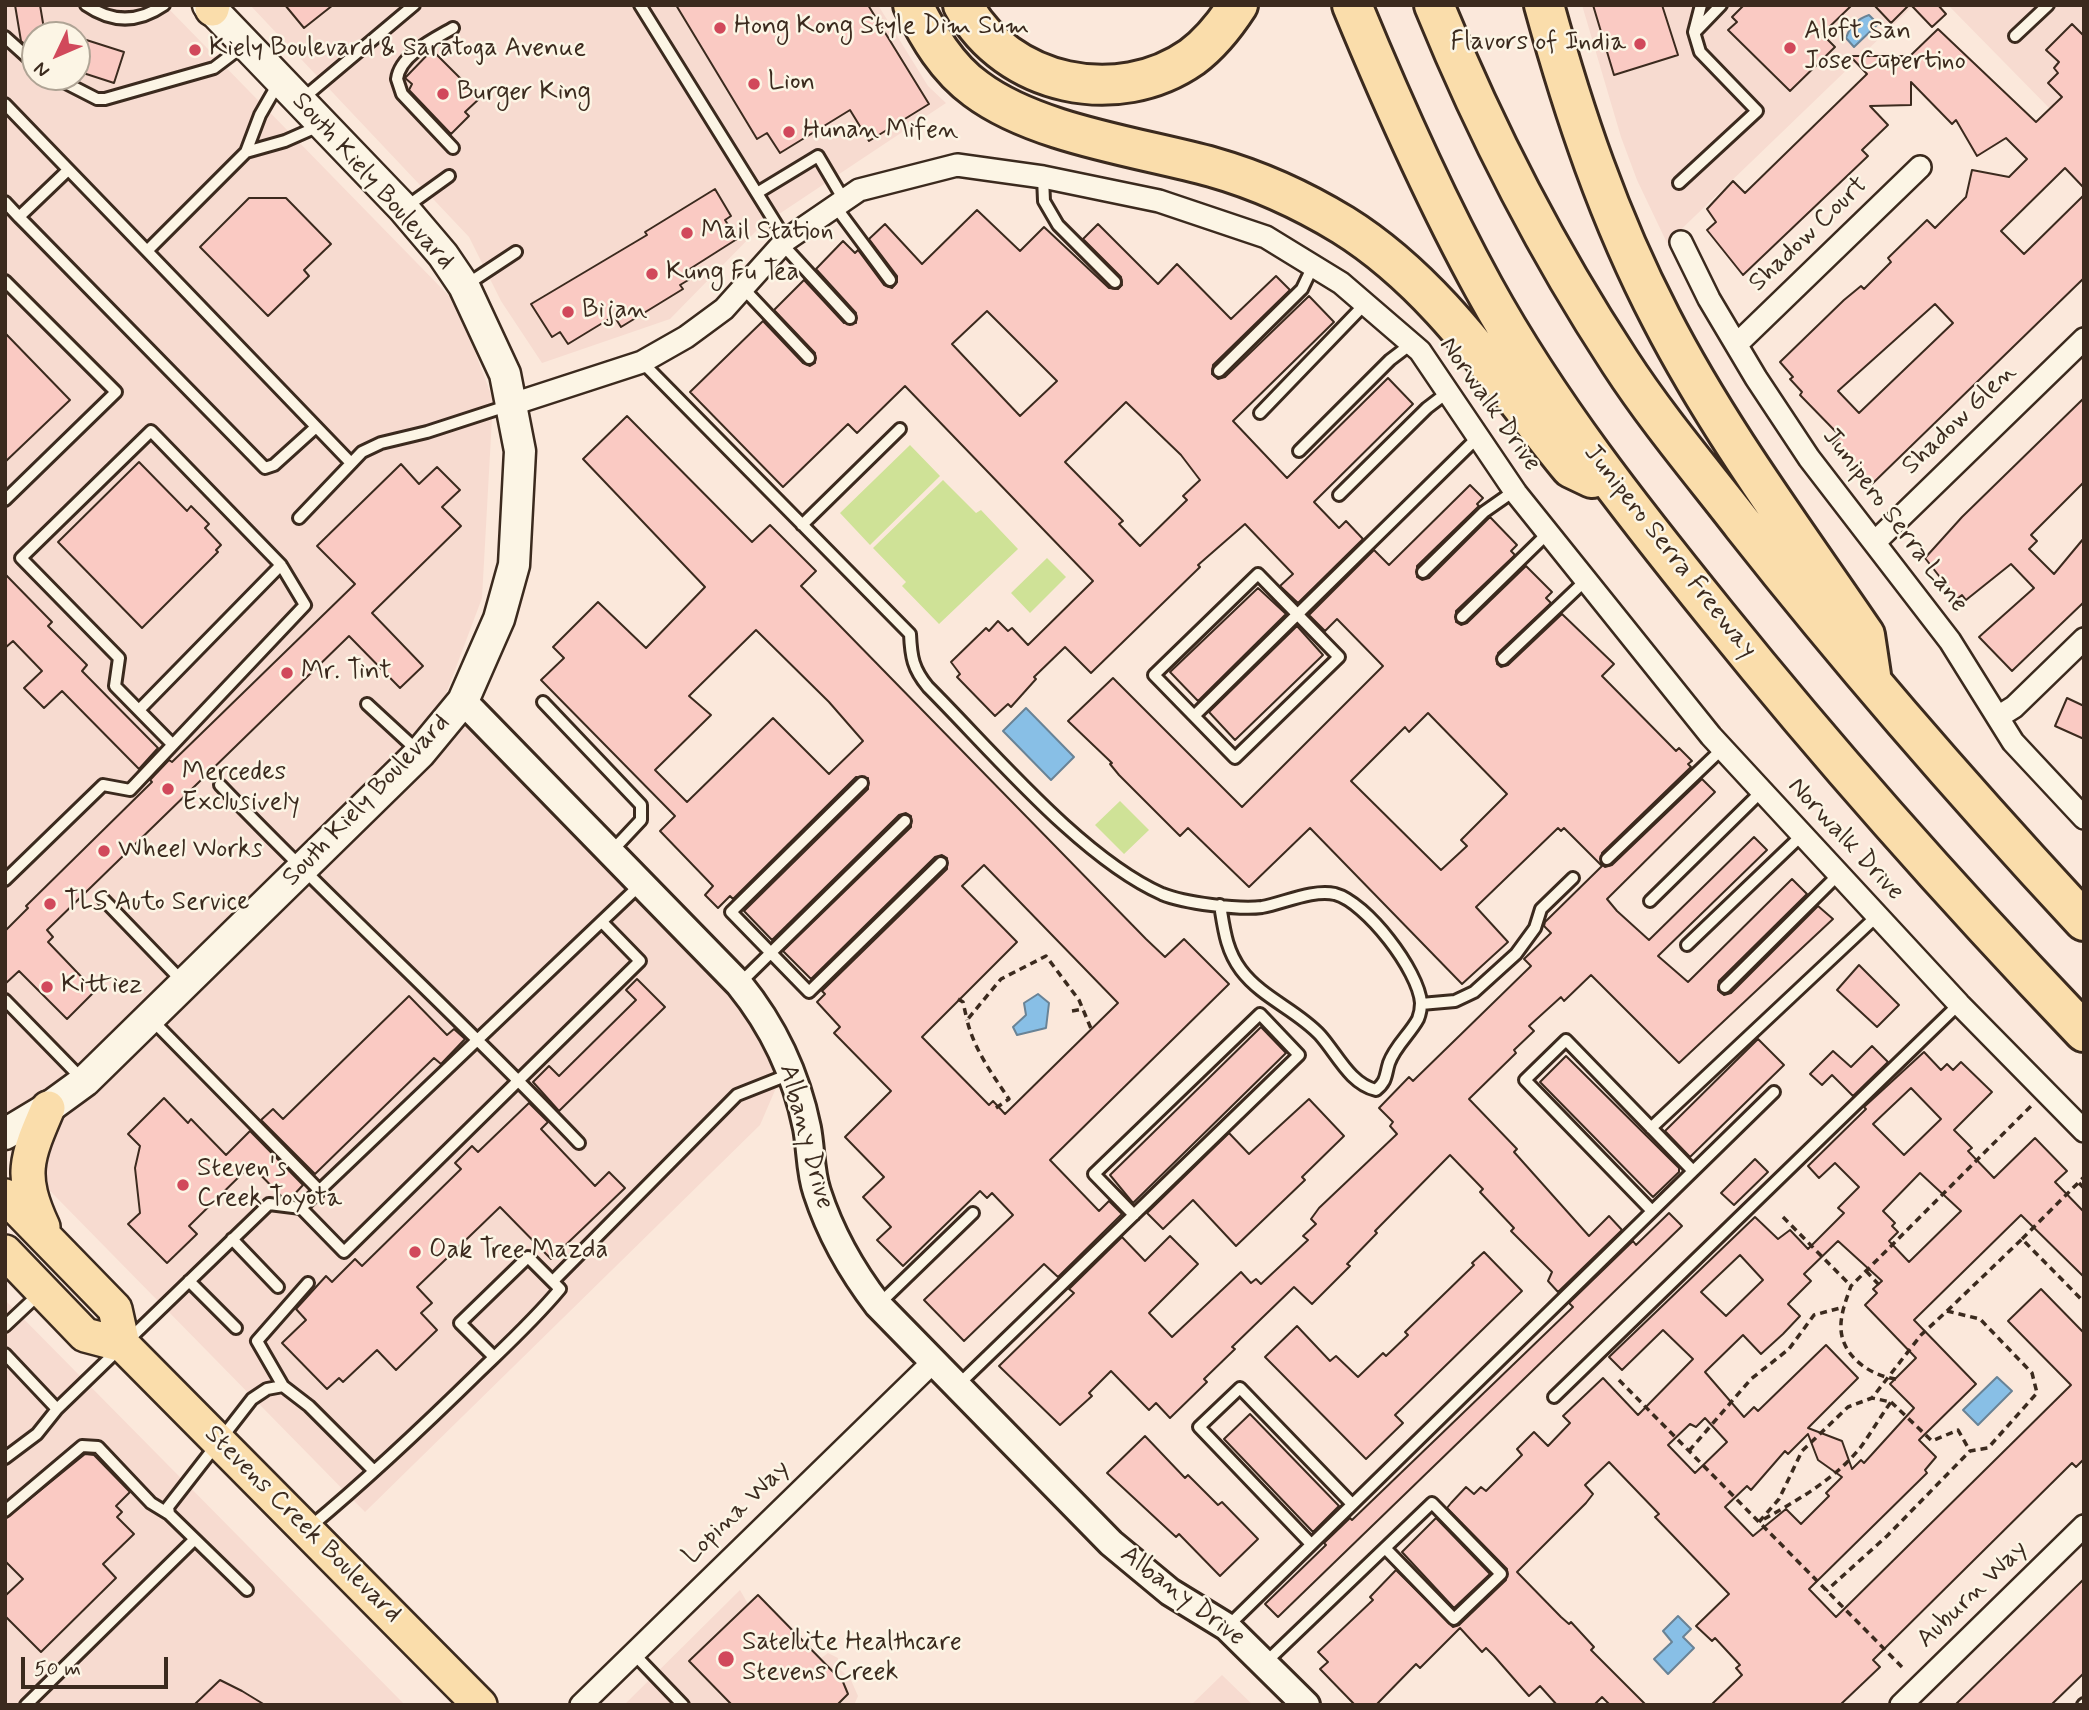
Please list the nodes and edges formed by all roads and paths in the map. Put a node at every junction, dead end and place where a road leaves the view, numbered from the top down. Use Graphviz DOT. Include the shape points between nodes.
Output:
graph roads {
  1 [pos="86,5"];
  2 [pos="164,5"];
  3 [pos="414,5"];
  4 [pos="640,5"];
  5 [pos="913,5"];
  6 [pos="963,5"];
  7 [pos="1238,5"];
  8 [pos="1352,5"];
  9 [pos="1434,5"];
  10 [pos="1544,5"];
  11 [pos="1701,5"];
  12 [pos="1721,5"];
  13 [pos="2048,5"];
  14 [pos="211,7"];
  15 [pos="453,28"];
  16 [pos="1694,32"];
  17 [pos="2015,36"];
  18 [pos="5,37"];
  19 [pos="245,44"];
  20 [pos="21,51"];
  21 [pos="290,90"];
  22 [pos="81,91"];
  23 [pos="5,104"];
  24 [pos="323,124"];
  25 [pos="453,148"];
  26 [pos="246,152"];
  27 [pos="1920,167"];
  28 [pos="67,171"];
  29 [pos="449,176"];
  30 [pos="1043,177"];
  31 [pos="1679,183"];
  32 [pos="757,193"];
  33 [pos="5,202"];
  34 [pos="839,203"];
  35 [pos="403,208"];
  36 [pos="19,217"];
  37 [pos="784,242"];
  38 [pos="1681,242"];
  39 [pos="147,251"];
  40 [pos="516,252"];
  41 [pos="1313,266"];
  42 [pos="890,280"];
  43 [pos="5,281"];
  44 [pos="1115,282"];
  45 [pos="464,286"];
  46 [pos="743,288"];
  47 [pos="1365,303"];
  48 [pos="850,318"];
  49 [pos="2084,339"];
  50 [pos="1411,344"];
  51 [pos="1737,344"];
  52 [pos="809,358"];
  53 [pos="642,362"];
  54 [pos="1219,371"];
  55 [pos="1448,392"];
  56 [pos="513,404"];
  57 [pos="1260,413"];
  58 [pos="316,427"];
  59 [pos="900,429"];
  60 [pos="1478,437"];
  61 [pos="1299,451"];
  62 [pos="351,463"];
  63 [pos="1514,491"];
  64 [pos="1618,491"];
  65 [pos="1339,495"];
  66 [pos="5,500"];
  67 [pos="299,517"];
  68 [pos="802,525"];
  69 [pos="1548,533"];
  70 [pos="1875,542"];
  71 [pos="281,565"];
  72 [pos="1423,572"];
  73 [pos="1586,580"];
  74 [pos="1297,614"];
  75 [pos="1462,617"];
  76 [pos="2084,639"];
  77 [pos="1503,659"];
  78 [pos="1872,684"];
  79 [pos="463,701"];
  80 [pos="543,702"];
  81 [pos="367,704"];
  82 [pos="139,710"];
  83 [pos="1194,716"];
  84 [pos="1997,717"];
  85 [pos="172,744"];
  86 [pos="1722,749"];
  87 [pos="420,753"];
  88 [pos="862,783"];
  89 [pos="220,785"];
  90 [pos="1762,791"];
  91 [pos="2084,818"];
  92 [pos="905,821"];
  93 [pos="1802,835"];
  94 [pos="611,852"];
  95 [pos="1607,859"];
  96 [pos="941,863"];
  97 [pos="303,867"];
  98 [pos="1839,874"];
  99 [pos="1573,878"];
  100 [pos="5,880"];
  101 [pos="642,883"];
  102 [pos="103,899"];
  103 [pos="1650,901"];
  104 [pos="1220,905"];
  105 [pos="1877,916"];
  106 [pos="2084,921"];
  107 [pos="602,922"];
  108 [pos="1687,945"];
  109 [pos="770,953"];
  110 [pos="185,984"];
  111 [pos="739,984"];
  112 [pos="1725,987"];
  113 [pos="958,999"];
  114 [pos="5,1000"];
  115 [pos="1421,1004"];
  116 [pos="1959,1004"];
  117 [pos="1084,1009"];
  118 [pos="1072,1011"];
  119 [pos="150,1018"];
  120 [pos="967,1020"];
  121 [pos="1092,1031"];
  122 [pos="2084,1031"];
  123 [pos="480,1040"];
  124 [pos="990,1058"];
  125 [pos="985,1062"];
  126 [pos="793,1073"];
  127 [pos="519,1080"];
  128 [pos="85,1081"];
  129 [pos="1774,1092"];
  130 [pos="2031,1106"];
  131 [pos="48,1108"];
  132 [pos="996,1108"];
  133 [pos="1651,1128"];
  134 [pos="2084,1131"];
  135 [pos="5,1134"];
  136 [pos="579,1143"];
  137 [pos="1693,1171"];
  138 [pos="2084,1177"];
  139 [pos="2078,1183"];
  140 [pos="2084,1188"];
  141 [pos="320,1191"];
  142 [pos="5,1196"];
  143 [pos="301,1208"];
  144 [pos="1652,1211"];
  145 [pos="973,1213"];
  146 [pos="1134,1214"];
  147 [pos="1783,1217"];
  148 [pos="232,1239"];
  149 [pos="2022,1239"];
  150 [pos="50,1242"];
  151 [pos="5,1252"];
  152 [pos="1866,1271"];
  153 [pos="189,1281"];
  154 [pos="553,1282"];
  155 [pos="308,1283"];
  156 [pos="1851,1286"];
  157 [pos="1880,1286"];
  158 [pos="278,1287"];
  159 [pos="43,1291"];
  160 [pos="2084,1302"];
  161 [pos="878,1305"];
  162 [pos="1844,1307"];
  163 [pos="1947,1311"];
  164 [pos="5,1326"];
  165 [pos="236,1328"];
  166 [pos="123,1345"];
  167 [pos="5,1354"];
  168 [pos="494,1357"];
  169 [pos="933,1362"];
  170 [pos="1886,1378"];
  171 [pos="1896,1379"];
  172 [pos="1619,1380"];
  173 [pos="957,1385"];
  174 [pos="283,1386"];
  175 [pos="1554,1397"];
  176 [pos="1872,1398"];
  177 [pos="1891,1402"];
  178 [pos="57,1409"];
  179 [pos="219,1441"];
  180 [pos="1689,1451"];
  181 [pos="1970,1451"];
  182 [pos="5,1458"];
  183 [pos="374,1471"];
  184 [pos="1351,1503"];
  185 [pos="5,1511"];
  186 [pos="169,1514"];
  187 [pos="1759,1522"];
  188 [pos="2084,1526"];
  189 [pos="308,1529"];
  190 [pos="194,1540"];
  191 [pos="1310,1543"];
  192 [pos="1385,1548"];
  193 [pos="247,1590"];
  194 [pos="1826,1591"];
  195 [pos="1227,1627"];
  196 [pos="634,1654"];
  197 [pos="1265,1663"];
  198 [pos="1902,1667"];
  199 [pos="479,1704"];
  200 [pos="26,1705"];
  201 [pos="580,1705"];
  202 [pos="683,1705"];
  203 [pos="1306,1705"];
  204 [pos="1901,1705"];
  1 -- 2 [label="lane" via="124,21"];
  3 -- 21 [label="lane"];
  4 -- 32 [label="lane"];
  5 -- 64 [label="highway" via="951,67 1002,106 1056,127 1256,182 1290,196 1362,238 1435,300 1571,468"];
  6 -- 7 [label="highway" via="981,31 1022,65 1047,77 1098,86 1147,79 1192,57 1225,25"];
  8 -- 64 [label="highway, Junipero Serra Freeway" via="1426,176 1485,291 1555,403"];
  9 -- 78 [label="highway" via="1495,145 1553,254 1621,364"];
  10 -- 78 [label="highway" via="1587,151 1661,320 1724,425 1865,635"];
  11 -- 16 [label="lane"];
  12 -- 16 [label="lane"];
  13 -- 17 [label="lane"];
  14 -- 19 [label="main road, South Kiely Boulevard"];
  15 -- 25 [label="lane" via="401,66 397,79 402,94"];
  16 -- 31 [label="lane" via="1700,52 1757,111"];
  18 -- 20 [label="lane"];
  19 -- 21 [label="main road, South Kiely Boulevard"];
  19 -- 22 [label="lane" via="215,68 105,99"];
  21 -- 24 [label="main road, South Kiely Boulevard"];
  21 -- 26 [label="lane" via="260,115"];
  23 -- 28 [label="lane"];
  24 -- 26 [label="lane"];
  24 -- 35 [label="main road, South Kiely Boulevard"];
  26 -- 39 [label="lane"];
  27 -- 51 [label="street, Shadow Court"];
  28 -- 36 [label="lane"];
  28 -- 39 [label="lane"];
  29 -- 35 [label="lane"];
  30 -- 34 [label="street, Norwalk Drive" via="957,165 859,190"];
  30 -- 41 [label="street, Norwalk Drive" via="1159,201 1266,237"];
  30 -- 44 [label="lane" via="1044,201 1058,225"];
  32 -- 34 [label="lane" via="818,156"];
  32 -- 37 [label="lane"];
  33 -- 36 [label="lane"];
  34 -- 37 [label="street, Norwalk Drive"];
  34 -- 42 [label="lane"];
  35 -- 45 [label="main road, South Kiely Boulevard"];
  36 -- 58 [label="lane" via="265,468"];
  37 -- 46 [label="street, Norwalk Drive"];
  37 -- 48 [label="lane"];
  38 -- 51 [label="street, Junipero Serra Lane"];
  39 -- 58 [label="lane"];
  40 -- 45 [label="lane"];
  41 -- 47 [label="street, Norwalk Drive"];
  41 -- 54 [label="lane" via="1302,289"];
  43 -- 66 [label="lane" via="116,392"];
  45 -- 56 [label="main road, South Kiely Boulevard" via="502,363"];
  46 -- 52 [label="lane"];
  46 -- 53 [label="street, Norwalk Drive" via="686,338"];
  47 -- 50 [label="street, Norwalk Drive"];
  47 -- 57 [label="lane"];
  49 -- 70 [label="street, Shadow Glen"];
  50 -- 55 [label="street, Norwalk Drive"];
  50 -- 61 [label="lane"];
  51 -- 70 [label="street, Junipero Serra Lane" via="1810,458"];
  53 -- 56 [label="street, Norwalk Drive"];
  53 -- 68 [label="lane"];
  55 -- 60 [label="street, Norwalk Drive"];
  55 -- 65 [label="lane"];
  56 -- 62 [label="lane" via="382,443"];
  56 -- 79 [label="main road, South Kiely Boulevard" via="520,451 514,565 499,619"];
  58 -- 62 [label="lane"];
  59 -- 68 [label="lane"];
  60 -- 63 [label="street, Norwalk Drive"];
  60 -- 74 [label="lane"];
  62 -- 67 [label="lane"];
  63 -- 69 [label="street, Norwalk Drive"];
  63 -- 72 [label="lane" via="1485,512"];
  64 -- 122 [label="highway, Junipero Serra Freeway" via="1799,716 1964,904"];
  68 -- 104 [label="lane" via="910,634 916,674 1070,830 1163,894"];
  69 -- 73 [label="street, Norwalk Drive"];
  69 -- 75 [label="lane"];
  70 -- 84 [label="street, Junipero Serra Lane" via="1950,641"];
  71 -- 82 [label="lane"];
  71 -- 82 [label="lane" via="151,430 21,558 118,658 115,685"];
  71 -- 85 [label="lane" via="305,605"];
  73 -- 77 [label="lane"];
  73 -- 86 [label="street, Norwalk Drive"];
  74 -- 83 [label="lane"];
  74 -- 83 [label="lane" via="1258,574 1154,675"];
  74 -- 83 [label="lane" via="1339,657 1235,758"];
  76 -- 84 [label="street" via="2014,707"];
  78 -- 106 [label="highway"];
  79 -- 87 [label="main road, South Kiely Boulevard"];
  79 -- 94 [label="street, Albany Drive"];
  80 -- 94 [label="lane" via="641,805 641,820"];
  81 -- 87 [label="lane"];
  82 -- 85 [label="lane"];
  84 -- 91 [label="street, Junipero Serra Lane" via="2013,742"];
  85 -- 100 [label="lane" via="130,790 103,785"];
  86 -- 90 [label="street, Norwalk Drive"];
  86 -- 95 [label="lane"];
  87 -- 97 [label="main road, South Kiely Boulevard"];
  88 -- 109 [label="lane" via="730,912"];
  89 -- 97 [label="lane"];
  90 -- 93 [label="street, Norwalk Drive"];
  90 -- 103 [label="lane"];
  92 -- 109 [label="lane"];
  93 -- 98 [label="street, Norwalk Drive"];
  93 -- 108 [label="lane"];
  94 -- 101 [label="street, Albany Drive"];
  96 -- 109 [label="lane" via="808,992"];
  97 -- 110 [label="main road, South Kiely Boulevard"];
  97 -- 123 [label="lane"];
  98 -- 105 [label="street, Norwalk Drive"];
  98 -- 112 [label="lane"];
  99 -- 115 [label="lane" via="1541,909 1535,928 1516,954 1474,992 1455,1001"];
  101 -- 107 [label="lane"];
  101 -- 111 [label="street, Albany Drive"];
  102 -- 110 [label="lane"];
  104 -- 115 [label="lane" via="1259,907 1324,893 1350,901 1367,914 1403,960 1419,989"];
  104 -- 115 [label="lane" via="1226,942 1241,970 1306,1022 1369,1089 1376,1090 1386,1082 1390,1062 1419,1017"];
  105 -- 116 [label="street, Norwalk Drive"];
  105 -- 133 [label="lane"];
  107 -- 123 [label="lane"];
  107 -- 127 [label="lane" via="640,961"];
  109 -- 111 [label="lane"];
  110 -- 119 [label="main road, South Kiely Boulevard"];
  111 -- 126 [label="street, Albany Drive" via="760,1010"];
  113 -- 120 [label="path"];
  114 -- 128 [label="lane"];
  116 -- 134 [label="street, Norwalk Drive"];
  116 -- 175 [label="lane"];
  117 -- 118 [label="path"];
  117 -- 120 [label="path" via="1046,956 1001,979"];
  117 -- 121 [label="path"];
  119 -- 128 [label="main road, South Kiely Boulevard"];
  119 -- 141 [label="lane"];
  120 -- 125 [label="path"];
  123 -- 127 [label="lane"];
  123 -- 141 [label="lane"];
  124 -- 125 [label="path"];
  125 -- 132 [label="path" via="1009,1099"];
  126 -- 154 [label="lane" via="737,1095"];
  126 -- 161 [label="street, Albany Drive" via="815,1189 850,1269"];
  127 -- 136 [label="lane"];
  127 -- 143 [label="lane" via="344,1252"];
  128 -- 131 [label="main road, South Kiely Boulevard"];
  129 -- 137 [label="lane"];
  130 -- 152 [label="path"];
  131 -- 135 [label="main road, South Kiely Boulevard"];
  131 -- 150 [label="main road" via="26,1174 31,1201"];
  133 -- 137 [label="lane"];
  133 -- 144 [label="lane" via="1566,1040 1525,1080"];
  137 -- 144 [label="lane"];
  138 -- 139 [label="path"];
  139 -- 140 [label="path"];
  139 -- 149 [label="path"];
  141 -- 143 [label="lane"];
  142 -- 150 [label="main road"];
  143 -- 148 [label="lane" via="269,1204"];
  144 -- 184 [label="lane"];
  145 -- 161 [label="lane"];
  146 -- 146 [label="lane" via="1299,1055 1260,1014 1094,1174"];
  146 -- 173 [label="lane"];
  147 -- 156 [label="path"];
  148 -- 153 [label="lane"];
  148 -- 158 [label="lane"];
  149 -- 160 [label="path"];
  149 -- 163 [label="path"];
  150 -- 166 [label="main road" via="115,1309"];
  151 -- 159 [label="main road"];
  152 -- 156 [label="path"];
  152 -- 157 [label="path"];
  153 -- 165 [label="lane"];
  153 -- 166 [label="lane"];
  154 -- 168 [label="lane" via="560,1289"];
  154 -- 168 [label="lane" via="525,1258 462,1320"];
  155 -- 174 [label="lane" via="257,1341"];
  156 -- 162 [label="path"];
  159 -- 164 [label="lane"];
  159 -- 166 [label="main road" via="85,1335"];
  161 -- 169 [label="street, Albany Drive"];
  162 -- 170 [label="path" via="1841,1332 1854,1359"];
  162 -- 180 [label="path" via="1814,1315 1789,1349 1751,1379"];
  163 -- 170 [label="path"];
  163 -- 181 [label="path" via="1980,1319 2032,1373 2037,1393 1988,1448"];
  166 -- 178 [label="lane"];
  166 -- 179 [label="main road, Stevens Creek Boulevard"];
  167 -- 178 [label="lane"];
  168 -- 183 [label="lane"];
  169 -- 173 [label="street, Albany Drive"];
  169 -- 196 [label="street, Lopina Way"];
  170 -- 171 [label="path"];
  170 -- 176 [label="path"];
  172 -- 180 [label="path"];
  173 -- 195 [label="street, Albany Drive" via="1111,1543 1162,1586"];
  174 -- 179 [label="lane" via="252,1399"];
  174 -- 183 [label="lane"];
  176 -- 177 [label="path"];
  176 -- 187 [label="path" via="1848,1407 1802,1451 1779,1499"];
  177 -- 181 [label="path" via="1932,1441 1958,1430"];
  177 -- 187 [label="path" via="1841,1468"];
  178 -- 182 [label="lane" via="37,1434"];
  179 -- 186 [label="lane" via="179,1489 168,1507"];
  179 -- 189 [label="main road, Stevens Creek Boulevard"];
  180 -- 187 [label="path"];
  181 -- 194 [label="path"];
  183 -- 189 [label="lane"];
  184 -- 191 [label="lane"];
  184 -- 191 [label="lane" via="1240,1388 1207,1419 1199,1427"];
  185 -- 186 [label="lane" via="82,1446 98,1447 151,1503"];
  186 -- 190 [label="lane"];
  187 -- 194 [label="path"];
  188 -- 204 [label="street, Auburn Way"];
  189 -- 199 [label="main road, Stevens Creek Boulevard"];
  190 -- 193 [label="lane"];
  190 -- 200 [label="lane"];
  191 -- 195 [label="lane"];
  192 -- 192 [label="lane" via="1454,1619 1501,1574 1432,1503"];
  192 -- 197 [label="lane"];
  194 -- 198 [label="path"];
  195 -- 197 [label="street, Albany Drive"];
  196 -- 201 [label="street, Lopina Way"];
  196 -- 202 [label="lane"];
  197 -- 203 [label="street, Albany Drive"];
}
